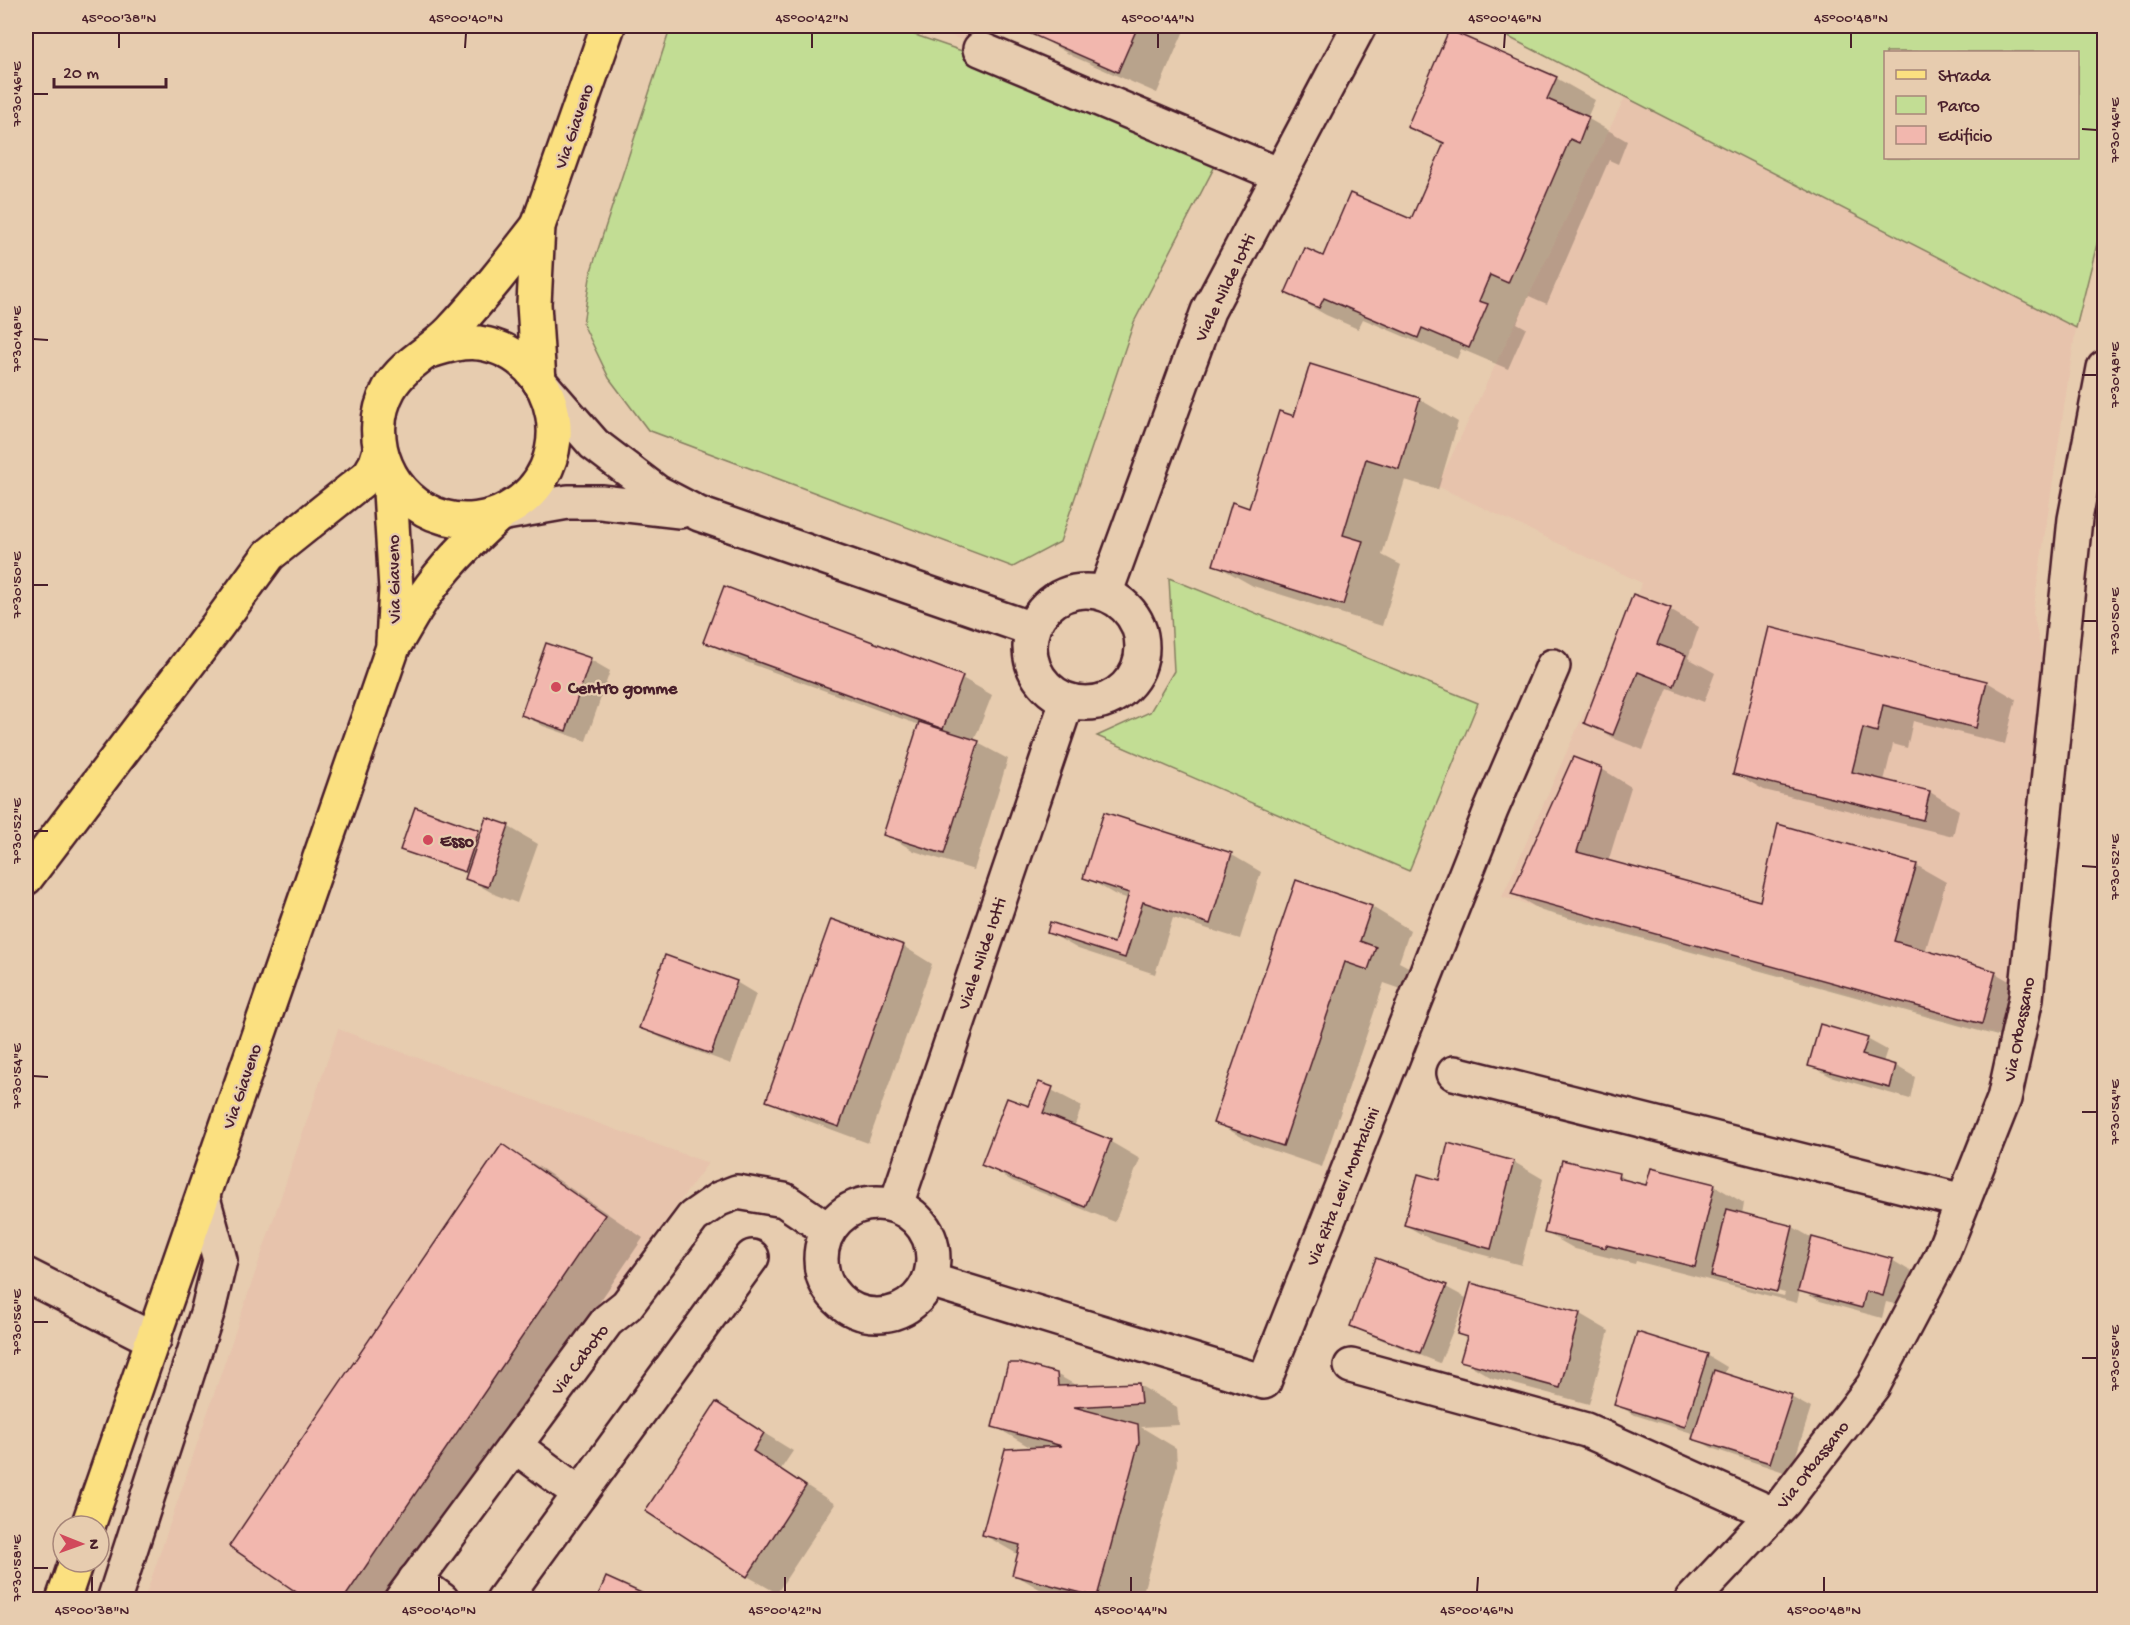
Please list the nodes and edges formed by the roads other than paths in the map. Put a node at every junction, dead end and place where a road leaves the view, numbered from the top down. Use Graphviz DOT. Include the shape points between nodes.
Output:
graph roads {
  1 [pos="608,26"];
  2 [pos="1359,26"];
  3 [pos="980,49"];
  4 [pos="1280,175"];
  5 [pos="538,226"];
  6 [pos="430,351"];
  7 [pos="2104,368"];
  8 [pos="539,381"];
  9 [pos="385,462"];
  10 [pos="500,514"];
  11 [pos="699,514"];
  12 [pos="1105,594"];
  13 [pos="1032,628"];
  14 [pos="393,647"];
  15 [pos="1553,666"];
  16 [pos="1067,701"];
  17 [pos="26,878"];
  18 [pos="1454,1073"];
  19 [pos="203,1198"];
  20 [pos="1963,1201"];
  21 [pos="896,1205"];
  22 [pos="828,1230"];
  23 [pos="752,1257"];
  24 [pos="26,1275"];
  25 [pos="930,1280"];
  26 [pos="154,1340"];
  27 [pos="1351,1366"];
  28 [pos="515,1446"];
  29 [pos="580,1494"];
  30 [pos="92,1514"];
  31 [pos="1773,1514"];
  32 [pos="72,1574"];
  33 [pos="408,1590"];
  34 [pos="63,1599"];
  35 [pos="114,1599"];
  36 [pos="442,1599"];
  37 [pos="503,1599"];
  38 [pos="1692,1599"];
  1 -- 5 [label="main road, Via Giaveno"];
  2 -- 4 [label="street, Viale Nilde Iotti"];
  3 -- 4 [label="street"];
  4 -- 12 [label="street, Viale Nilde Iotti" via="1208,311"];
  5 -- 6 [label="main road, Via Giaveno" via="482,297"];
  5 -- 8 [label="main road, Via Giaveno" via="534,304"];
  6 -- 8 [label="main road, Via Giaveno" via="455,344 479,344 504,351 524,363"];
  6 -- 9 [label="main road, Via Giaveno" via="406,366 388,391 379,416"];
  7 -- 20 [label="street, Via Orbassano" via="2075,519 2026,998 2004,1099"];
  8 -- 10 [label="main road, Via Giaveno" via="552,407 552,455 531,493"];
  8 -- 11 [label="street" via="594,444 657,492"];
  9 -- 10 [label="main road, Via Giaveno" via="409,499 426,510 467,520"];
  9 -- 14 [label="main road, Via Giaveno" via="396,589"];
  9 -- 17 [label="main road" via="376,463 369,476 269,555"];
  10 -- 11 [label="street" via="568,501"];
  10 -- 14 [label="main road, Via Giaveno" via="444,571"];
  11 -- 13 [label="street"];
  12 -- 13 [label="street" via="1072,592 1044,609"];
  12 -- 16 [label="street" via="1120,602 1136,622 1142,652 1138,668 1115,696 1090,704"];
  13 -- 16 [label="street" via="1030,657 1035,674 1051,692"];
  14 -- 19 [label="main road, Via Giaveno"];
  15 -- 25 [label="street, Via Rita Levi Montalcini" via="1487,821 1264,1382"];
  16 -- 21 [label="street, Viale Nilde Iotti"];
  18 -- 20 [label="street"];
  19 -- 26 [label="main road, Via Giaveno"];
  19 -- 35 [label="street" via="220,1260 208,1310"];
  20 -- 31 [label="street, Via Orbassano" via="1941,1257 1873,1386"];
  21 -- 22 [label="street" via="870,1202 857,1206 841,1215"];
  21 -- 25 [label="street" via="917,1219 931,1241"];
  22 -- 25 [label="street" via="821,1254 824,1278 837,1299 852,1309 870,1315 894,1312 915,1300"];
  22 -- 28 [label="street, Via Caboto" via="784,1200 736,1192 719,1199 693,1217 627,1305 607,1321"];
  23 -- 29 [label="street"];
  24 -- 26 [label="street"];
  26 -- 30 [label="main road, Via Giaveno"];
  27 -- 31 [label="street" via="1586,1430"];
  28 -- 29 [label="street"];
  28 -- 33 [label="street, Via Caboto"];
  29 -- 37 [label="street"];
  31 -- 38 [label="street, Via Orbassano"];
  32 -- 34 [label="main road"];
  33 -- 36 [label="street"];
}
